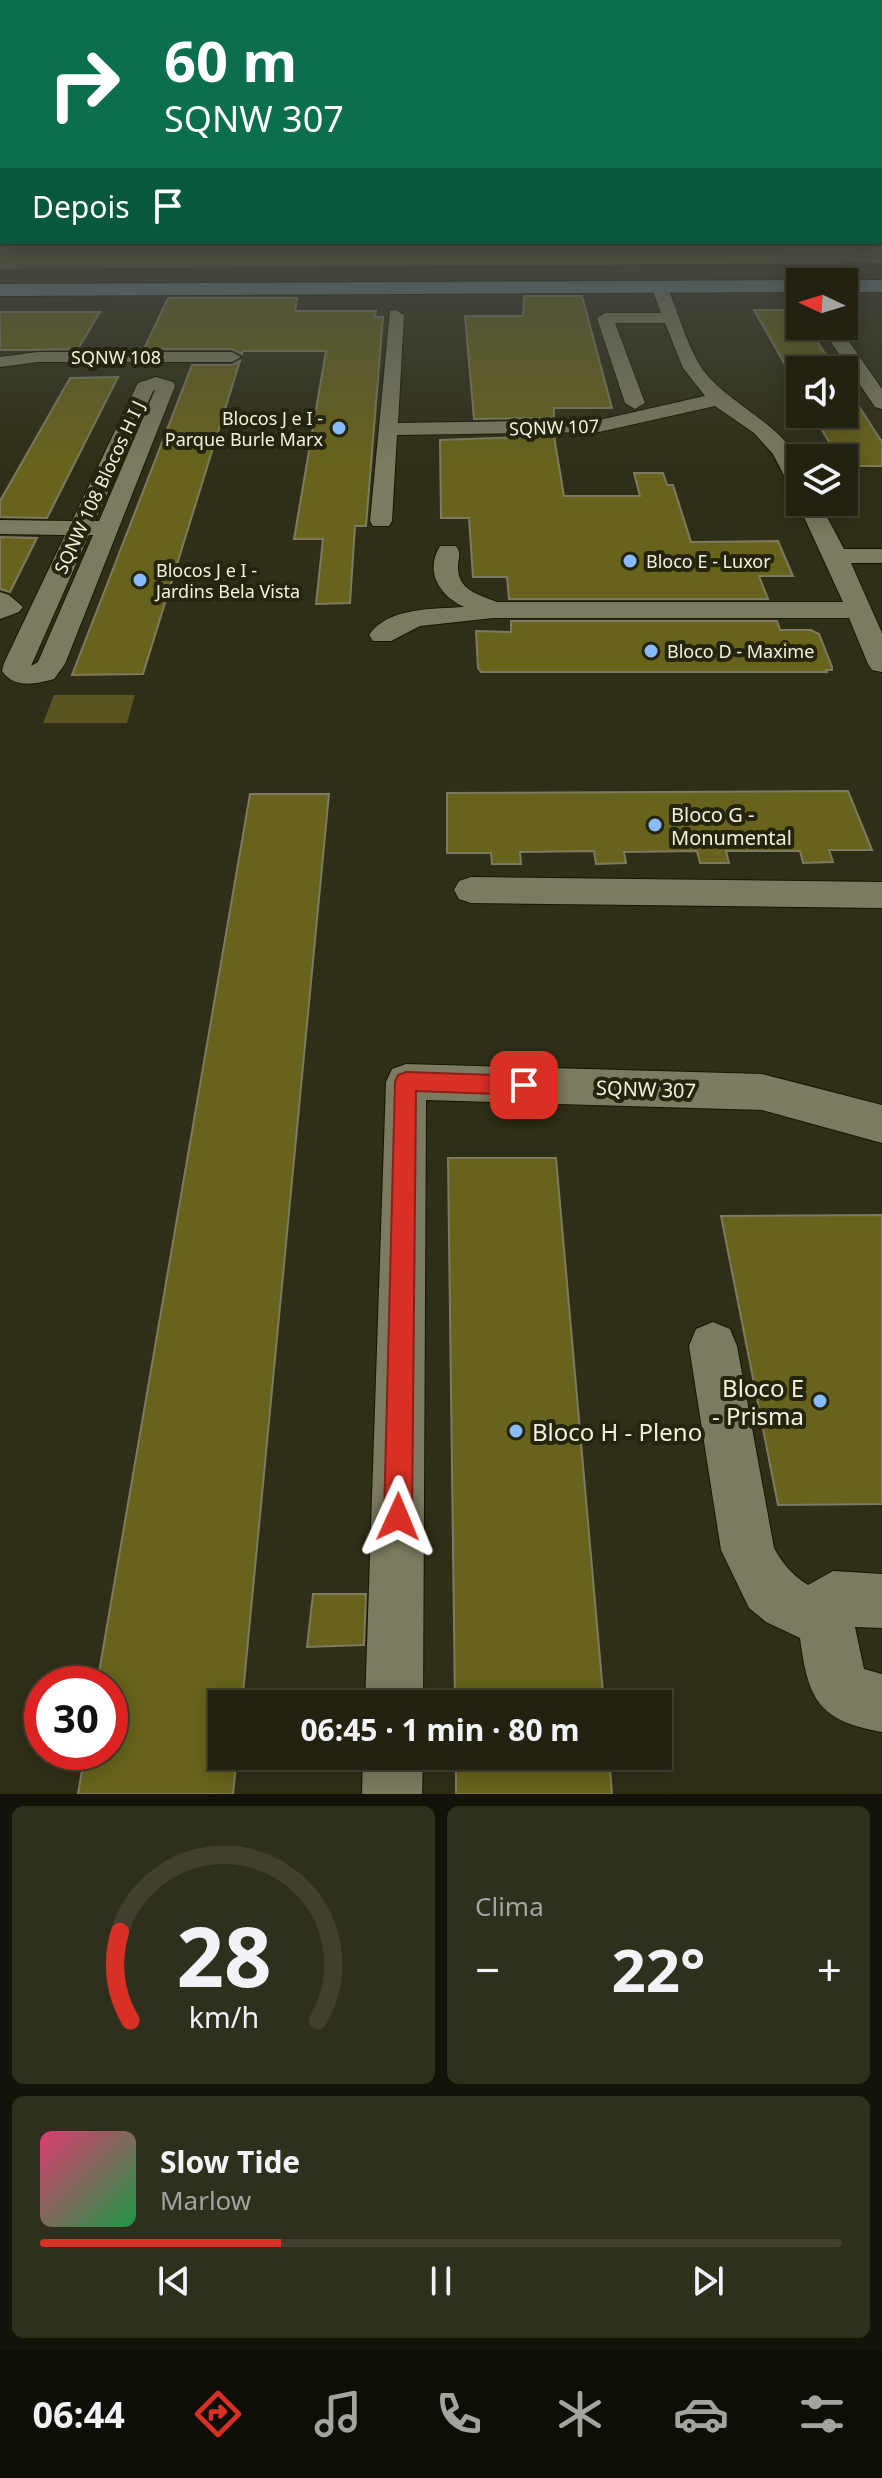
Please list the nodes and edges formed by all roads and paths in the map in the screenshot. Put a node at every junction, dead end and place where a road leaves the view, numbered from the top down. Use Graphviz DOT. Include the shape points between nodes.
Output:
graph roads {
  1 [pos="663,297"];
  2 [pos="396,315"];
  3 [pos="672,318"];
  4 [pos="839,340"];
  5 [pos="232,357"];
  6 [pos="0,362"];
  7 [pos="718,399"];
  8 [pos="635,403"];
  9 [pos="882,403"];
  10 [pos="387,429"];
  11 [pos="786,460"];
  12 [pos="815,516"];
  13 [pos="381,521"];
  14 [pos="0,527"];
  15 [pos="80,528"];
  16 [pos="108,528"];
  17 [pos="448,551"];
  18 [pos="836,556"];
  19 [pos="882,556"];
  20 [pos="0,600"];
  21 [pos="493,610"];
  22 [pos="858,610"];
  23 [pos="0,611"];
  24 [pos="382,635"];
  25 [pos="882,664"];
  26 [pos="471,890"];
  27 [pos="882,895"];
  28 [pos="882,1124"];
  29 [pos="713,1346"];
  30 [pos="882,1601"];
  31 [pos="825,1620"];
  32 [pos="394,1690"];
  33 [pos="882,1703"];
  34 [pos="393,1770"];
  35 [pos="392,1794"];
  1 -- 3 [label="street"];
  2 -- 10 [label="street"];
  3 -- 7 [label="street" via="692,368"];
  3 -- 8 [label="street" via="605,318"];
  4 -- 9 [label="street"];
  5 -- 6 [label="street, SQNW 108" via="38,357"];
  7 -- 10 [label="street, SQNW 107" via="599,426"];
  7 -- 11 [label="street" via="761,429"];
  10 -- 13 [label="street"];
  12 -- 18 [label="street"];
  14 -- 15 [label="street"];
  15 -- 16 [label="street"];
  15 -- 16 [label="street, SQNW 108 Blocos H I J" via="145,387 165,384"];
  15 -- 16 [label="street, SQNW 108 Blocos H I J" via="18,663 21,675 44,673 51,664"];
  17 -- 21 [label="street" via="443,573 447,585"];
  18 -- 19 [label="street"];
  18 -- 22 [label="street"];
  20 -- 23 [label="street" via="10,607"];
  21 -- 22 [label="street"];
  21 -- 24 [label="street" via="466,617 413,618"];
  22 -- 25 [label="street"];
  26 -- 27 [label="street"];
  28 -- 32 [label="street, SQNW 307" via="762,1092 406,1082"];
  29 -- 31 [label="street" via="748,1550 760,1579 783,1604"];
  30 -- 31 [label="street" via="833,1598"];
  31 -- 33 [label="street" via="840,1687 851,1697"];
  34 -- 35 [label="street"];
}
